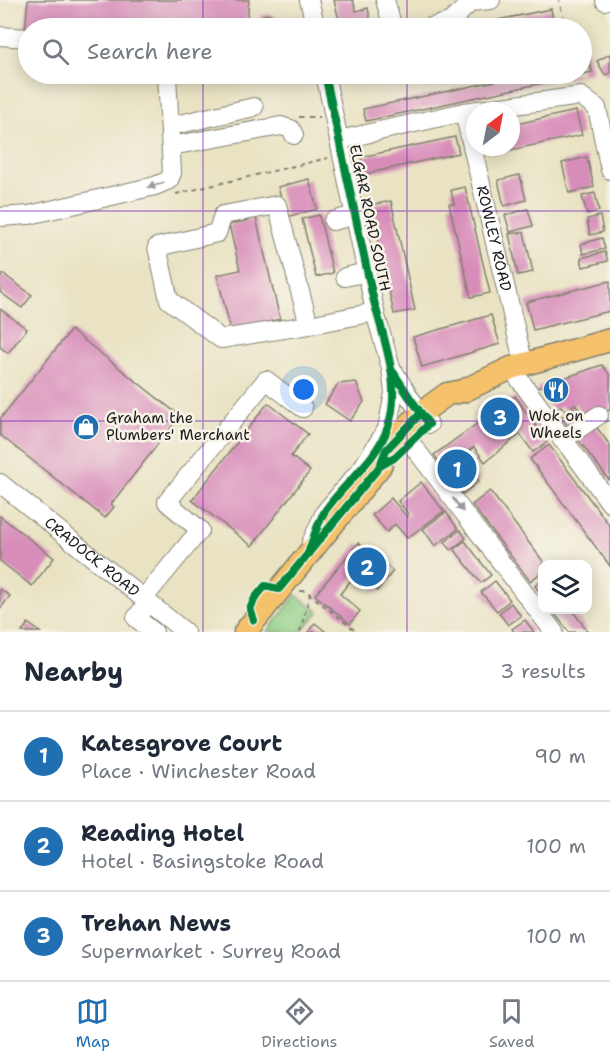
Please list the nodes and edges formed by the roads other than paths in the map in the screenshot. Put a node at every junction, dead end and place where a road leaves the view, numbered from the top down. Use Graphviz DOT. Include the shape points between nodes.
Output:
graph roads {
  1 [pos="309,0"];
  2 [pos="385,0"];
  3 [pos="491,0"];
  4 [pos="313,18"];
  5 [pos="390,18"];
  6 [pos="454,18"];
  7 [pos="0,36"];
  8 [pos="18,37"];
  9 [pos="168,84"];
  10 [pos="327,84"];
  11 [pos="604,105"];
  12 [pos="254,107"];
  13 [pos="464,112"];
  14 [pos="171,126"];
  15 [pos="291,131"];
  16 [pos="339,140"];
  17 [pos="171,146"];
  18 [pos="610,170"];
  19 [pos="355,214"];
  20 [pos="0,217"];
  21 [pos="333,221"];
  22 [pos="367,272"];
  23 [pos="345,277"];
  24 [pos="375,312"];
  25 [pos="309,325"];
  26 [pos="610,340"];
  27 [pos="517,367"];
  28 [pos="391,368"];
  29 [pos="303,408"];
  30 [pos="599,415"];
  31 [pos="425,418"];
  32 [pos="562,440"];
  33 [pos="410,442"];
  34 [pos="380,466"];
  35 [pos="0,483"];
  36 [pos="610,503"];
  37 [pos="308,554"];
  38 [pos="146,600"];
  39 [pos="154,632"];
  40 [pos="185,632"];
  41 [pos="245,632"];
  42 [pos="554,632"];
  1 -- 4 [label="street"];
  2 -- 5 [label="street"];
  3 -- 6 [label="street" via="471,2"];
  7 -- 8 [label="street"];
  9 -- 14 [label="street"];
  10 -- 16 [label="street, ELGAR ROAD SOUTH"];
  11 -- 13 [label="street" via="581,96"];
  11 -- 18 [label="street"];
  12 -- 14 [label="street"];
  13 -- 16 [label="street"];
  13 -- 27 [label="street, ROWLEY ROAD"];
  14 -- 17 [label="street"];
  15 -- 17 [label="street" via="280,126"];
  16 -- 19 [label="street, ELGAR ROAD SOUTH"];
  17 -- 20 [label="street, one-way" via="172,174 163,184 31,214"];
  19 -- 21 [label="street"];
  19 -- 22 [label="street, ELGAR ROAD SOUTH"];
  22 -- 23 [label="street"];
  22 -- 24 [label="street, ELGAR ROAD SOUTH"];
  24 -- 25 [label="street"];
  24 -- 28 [label="street, ELGAR ROAD SOUTH"];
  25 -- 25 [label="street" via="221,339 169,300 157,247 217,233 223,215 277,205"];
  26 -- 27 [label="main road"];
  27 -- 31 [label="main road" via="463,391 454,405"];
  27 -- 32 [label="street"];
  28 -- 31 [label="street, ELGAR ROAD SOUTH"];
  28 -- 37 [label="street, ELGAR ROAD SOUTH" via="394,393 387,429 362,468 325,512"];
  29 -- 38 [label="street" via="266,380 167,502 200,530"];
  30 -- 32 [label="street"];
  31 -- 33 [label="main road"];
  31 -- 34 [label="main road" via="386,450"];
  32 -- 36 [label="street"];
  33 -- 34 [label="main road"];
  33 -- 42 [label="street, one-way"];
  34 -- 37 [label="main road"];
  35 -- 38 [label="street, CRADOCK ROAD"];
  37 -- 41 [label="main road"];
  38 -- 39 [label="street" via="136,618"];
  38 -- 40 [label="street, CRADOCK ROAD"];
}
